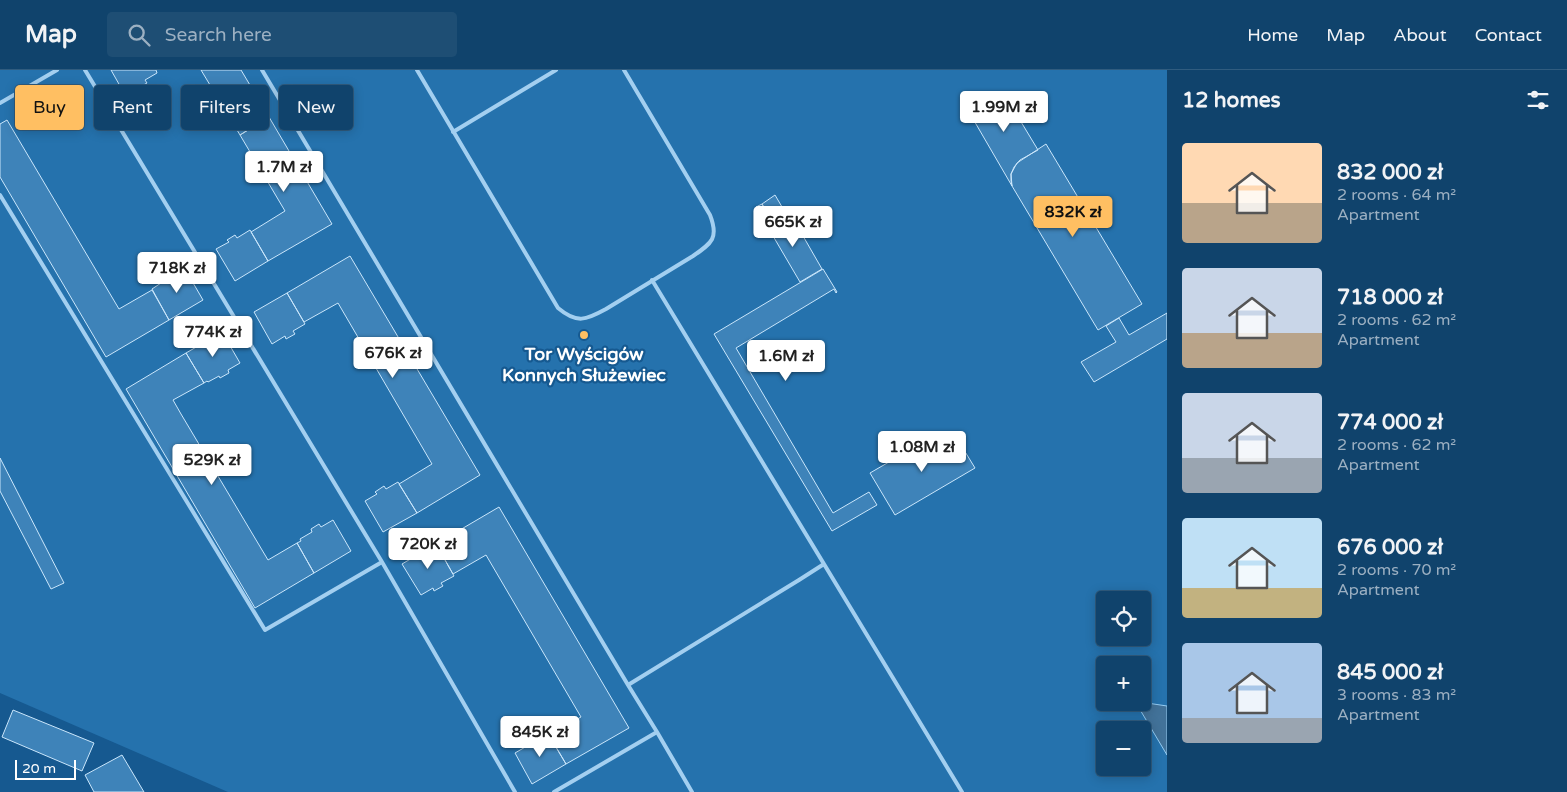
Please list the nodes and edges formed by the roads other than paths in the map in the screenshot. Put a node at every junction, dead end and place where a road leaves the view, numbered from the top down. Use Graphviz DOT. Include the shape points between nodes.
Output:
graph roads {
  1 [pos="57,70"];
  2 [pos="85,70"];
  3 [pos="262,70"];
  4 [pos="417,70"];
  5 [pos="556,70"];
  6 [pos="624,70"];
  7 [pos="0,103"];
  8 [pos="453,132"];
  9 [pos="0,195"];
  10 [pos="652,280"];
  11 [pos="382,562"];
  12 [pos="824,564"];
  13 [pos="628,685"];
  14 [pos="657,732"];
  15 [pos="515,792"];
  16 [pos="554,792"];
  17 [pos="692,792"];
  18 [pos="962,792"];
  1 -- 7 [label="lane"];
  2 -- 11 [label="lane"];
  3 -- 13 [label="lane"];
  4 -- 8 [label="lane"];
  5 -- 8 [label="lane"];
  6 -- 10 [label="lane" via="715,227 714,238 705,248"];
  8 -- 10 [label="lane" via="558,308 568,317 592,317"];
  9 -- 11 [label="lane" via="265,630"];
  10 -- 12 [label="lane"];
  11 -- 15 [label="lane"];
  12 -- 13 [label="lane"];
  12 -- 18 [label="lane"];
  13 -- 14 [label="lane"];
  14 -- 16 [label="lane"];
  14 -- 17 [label="lane"];
}
